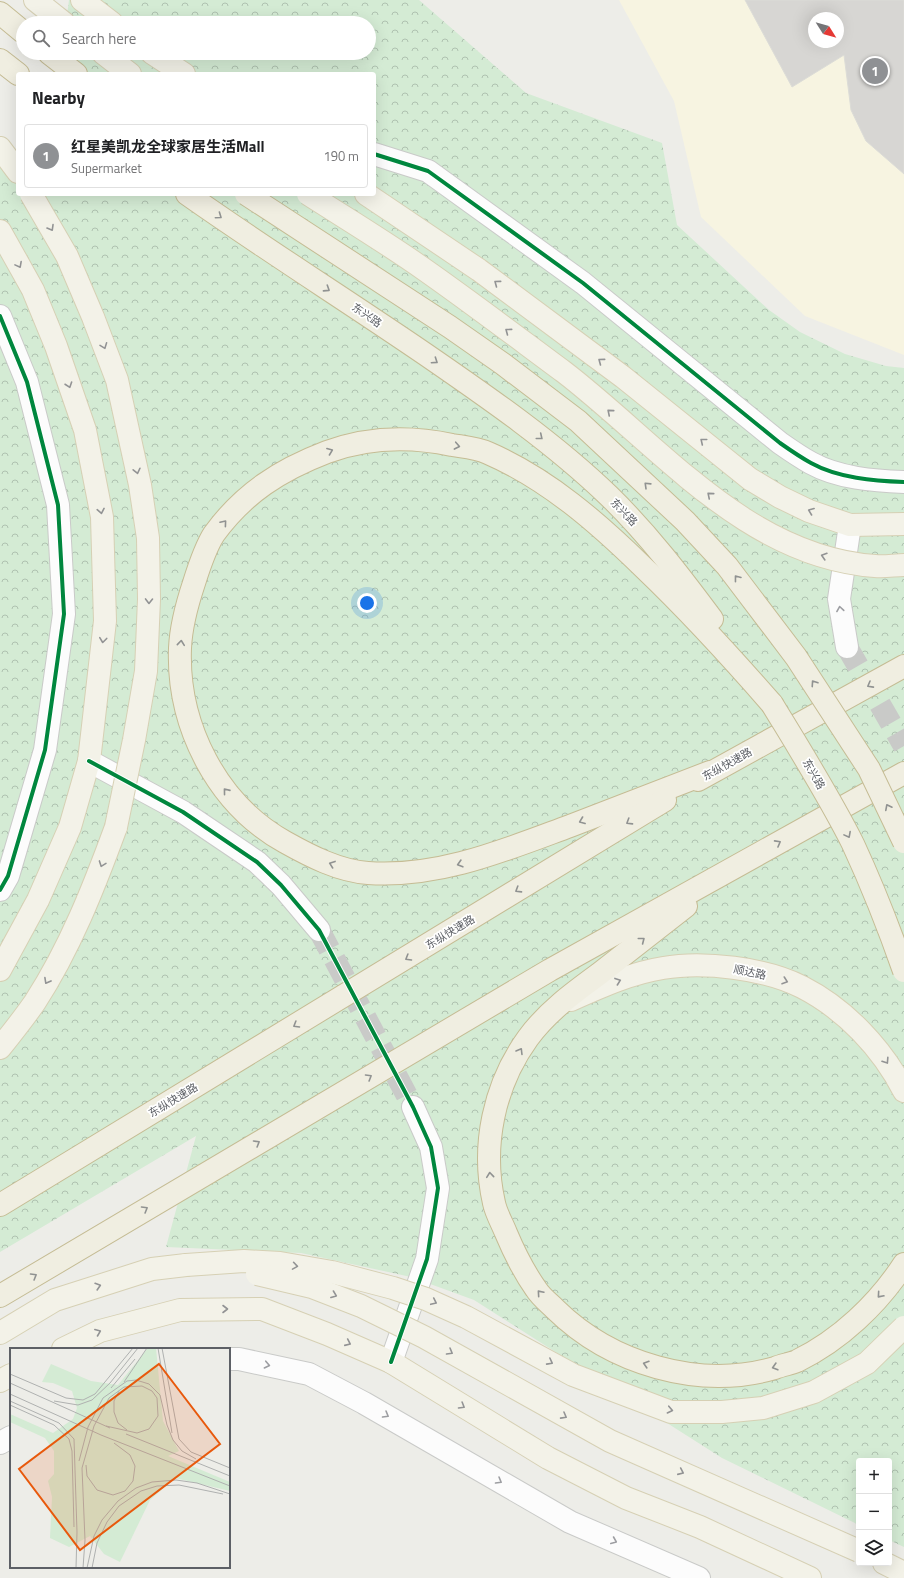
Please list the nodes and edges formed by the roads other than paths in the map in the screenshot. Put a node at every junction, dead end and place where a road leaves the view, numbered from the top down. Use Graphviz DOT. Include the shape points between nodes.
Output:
graph roads {
  1 [pos="34,0"];
  2 [pos="82,0"];
  3 [pos="0,13"];
  4 [pos="55,16"];
  5 [pos="103,16"];
  6 [pos="16,26"];
  7 [pos="0,60"];
  8 [pos="58,60"];
  9 [pos="112,60"];
  10 [pos="163,60"];
  11 [pos="16,72"];
  12 [pos="73,72"];
  13 [pos="127,72"];
  14 [pos="181,72"];
  15 [pos="0,148"];
  16 [pos="376,155"];
  17 [pos="16,169"];
  18 [pos="32,196"];
  19 [pos="190,196"];
  20 [pos="249,196"];
  21 [pos="311,196"];
  22 [pos="369,196"];
  23 [pos="0,231"];
  24 [pos="0,316"];
  25 [pos="904,482"];
  26 [pos="904,524"];
  27 [pos="850,525"];
  28 [pos="904,565"];
  29 [pos="847,647"];
  30 [pos="904,666"];
  31 [pos="772,704"];
  32 [pos="89,761"];
  33 [pos="710,772"];
  34 [pos="904,773"];
  35 [pos="904,842"];
  36 [pos="743,861"];
  37 [pos="0,890"];
  38 [pos="319,930"];
  39 [pos="0,970"];
  40 [pos="904,971"];
  41 [pos="556,1007"];
  42 [pos="0,1048"];
  43 [pos="904,1091"];
  44 [pos="414,1107"];
  45 [pos="0,1205"];
  46 [pos="904,1264"];
  47 [pos="186,1265"];
  48 [pos="0,1296"];
  49 [pos="904,1327"];
  50 [pos="0,1333"];
  51 [pos="65,1348"];
  52 [pos="230,1360"];
  53 [pos="391,1362"];
  54 [pos="10,1376"];
  55 [pos="0,1381"];
  56 [pos="10,1438"];
  57 [pos="0,1443"];
  58 [pos="856,1550"];
  59 [pos="890,1566"];
  60 [pos="904,1573"];
  61 [pos="699,1578"];
  62 [pos="810,1578"];
  1 -- 4 [label="main road"];
  2 -- 5 [label="main road"];
  3 -- 6 [label="highway"];
  7 -- 11 [label="highway"];
  8 -- 12 [label="highway"];
  9 -- 13 [label="main road"];
  10 -- 14 [label="main road"];
  15 -- 17 [label="main road"];
  16 -- 25 [label="street" via="428,171 583,283 780,443 812,464 846,476"];
  18 -- 42 [label="main road, one-way, bridge" via="67,256 118,380 145,515 150,599 146,671 116,827 95,883 66,945 35,1002"];
  19 -- 31 [label="highway, 东兴路, one-way" via="464,381 571,462 609,496 649,538 714,622"];
  35 -- 20 [label="highway, one-way, bridge" via="869,769 796,657 727,566 685,521 578,421 503,364"];
  28 -- 21 [label="main road, one-way, bridge" via="875,566 828,557 788,543 752,524 719,503 565,374 425,269"];
  27 -- 22 [label="main road, one-way" via="809,511 750,479 623,377 479,270"];
  23 -- 32 [label="main road, one-way" via="33,290 56,346 85,430 102,517 106,621"];
  24 -- 37 [label="street" via="28,382 58,506 64,614 44,750 8,876"];
  26 -- 27 [label="main road"];
  29 -- 27 [label="street, one-way" via="839,599"];
  30 -- 33 [label="highway, 东纵快速路, one-way"];
  33 -- 31 [label="highway, one-way" via="483,858 447,868 404,874 364,873 333,865 301,851 269,833 242,811 203,756 191,728 181,682 180,647 185,609 212,538 237,507 268,480 299,463 336,449 364,442 423,439 485,452 524,471 570,501 601,526 706,629"];
  31 -- 40 [label="highway, 东兴路, one-way, bridge" via="814,772 852,844 888,926"];
  32 -- 38 [label="street" via="183,812 257,862 281,885"];
  32 -- 39 [label="main road" via="70,827 38,900"];
  33 -- 45 [label="highway, 东纵快速路, one-way"];
  36 -- 34 [label="highway, one-way"];
  41 -- 36 [label="highway, one-way"];
  48 -- 36 [label="highway, one-way" via="550,970"];
  41 -- 43 [label="main road, 顺达路, one-way" via="593,990 662,968 701,964 769,976 802,987 835,1009 879,1050"];
  46 -- 41 [label="highway, one-way" via="869,1308 840,1335 796,1361 751,1375 669,1371 638,1361 602,1344 568,1322 537,1291 515,1254 494,1205 488,1151 496,1101 511,1067 528,1038"];
  44 -- 53 [label="street" via="431,1147 438,1188 427,1259"];
  47 -- 49 [label="main road, one-way, bridge" via="244,1261 280,1264 332,1272 393,1288 466,1317 573,1375 671,1412 722,1412 763,1408 814,1392 867,1363"];
  50 -- 47 [label="main road, one-way" via="55,1300 152,1269"];
  47 -- 58 [label="main road, one-way, bridge" via="268,1276 312,1287 361,1306 424,1337 610,1441"];
  51 -- 53 [label="main road, one-way" via="100,1331 180,1310 262,1309"];
  52 -- 61 [label="street, one-way" via="239,1359 309,1374 570,1522"];
  53 -- 62 [label="main road, one-way" via="548,1458 626,1498 700,1527"];
  54 -- 55 [label="main road"];
  56 -- 57 [label="street"];
  59 -- 60 [label="main road"];
}
